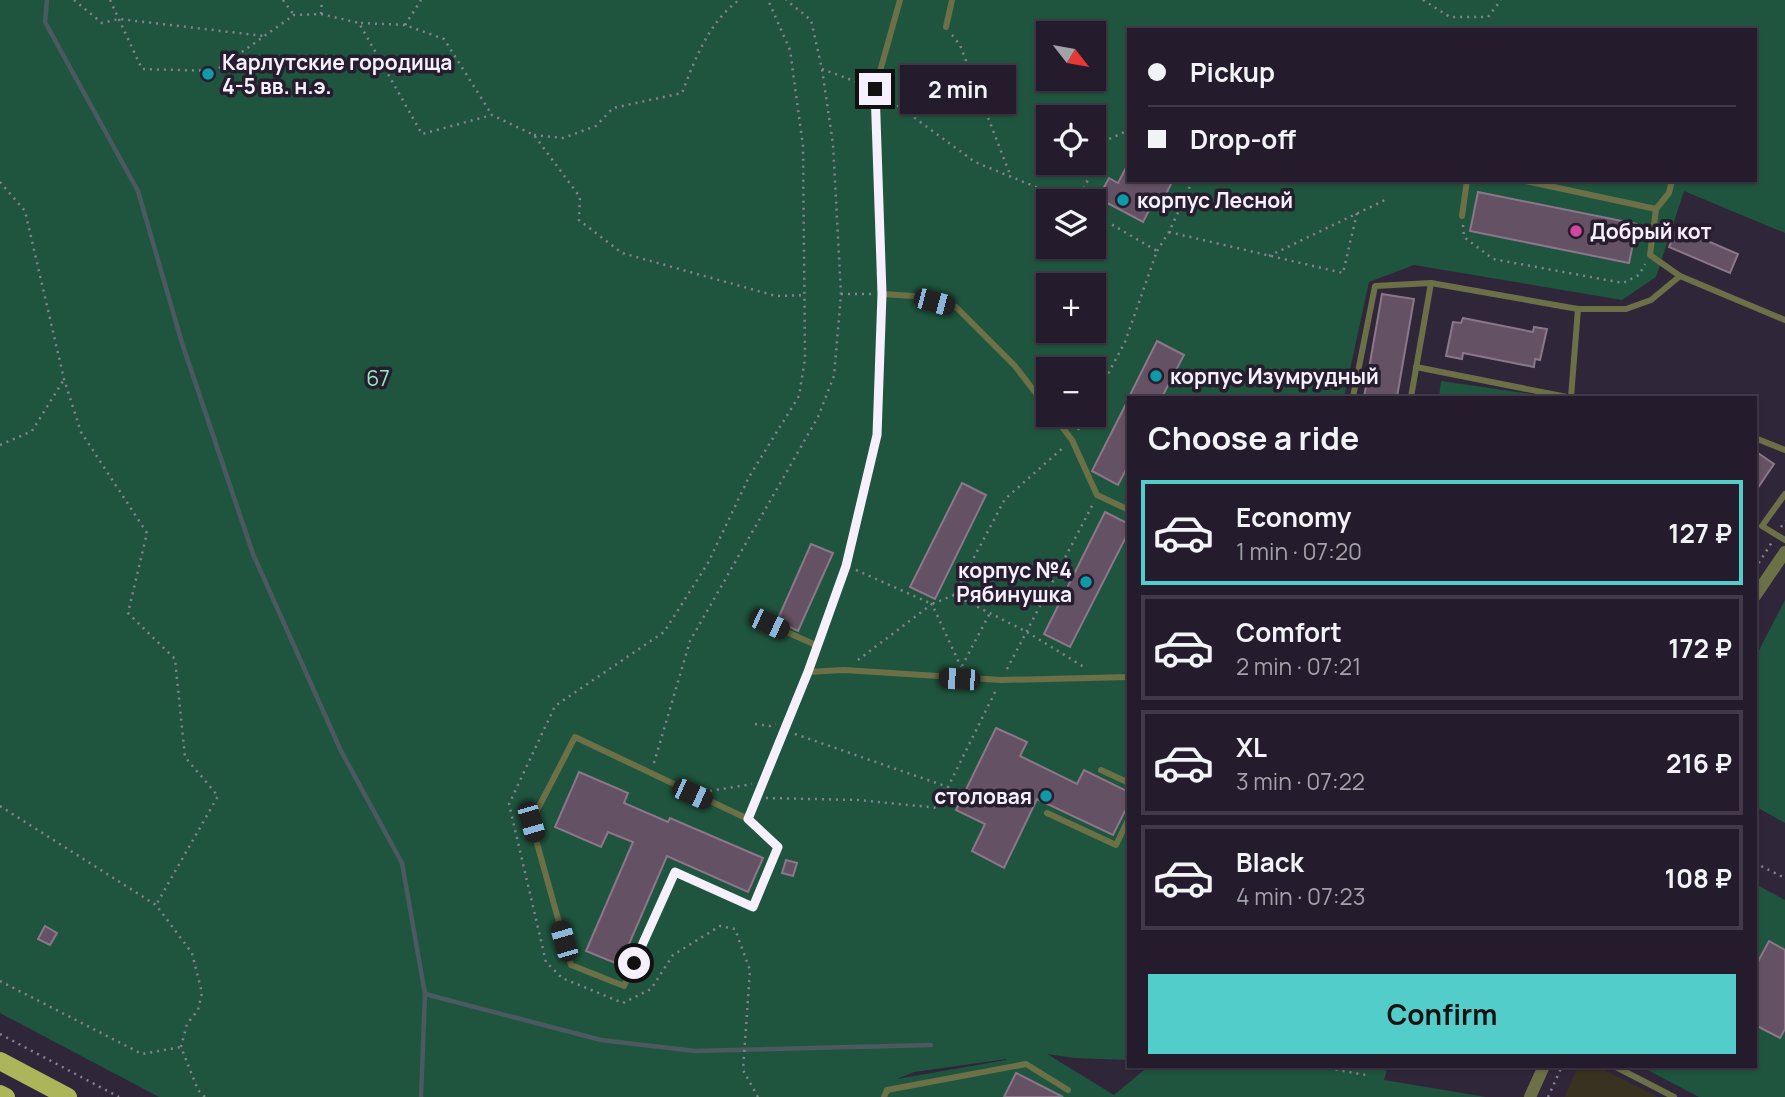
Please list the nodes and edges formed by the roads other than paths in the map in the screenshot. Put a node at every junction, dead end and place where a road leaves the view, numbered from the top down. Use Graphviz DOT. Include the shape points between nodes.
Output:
graph roads {
  1 [pos="900,0"];
  2 [pos="952,0"];
  3 [pos="946,27"];
  4 [pos="1467,182"];
  5 [pos="1530,182"];
  6 [pos="1672,182"];
  7 [pos="1656,209"];
  8 [pos="1462,216"];
  9 [pos="1680,276"];
  10 [pos="1431,283"];
  11 [pos="882,294"];
  12 [pos="1578,309"];
  13 [pos="1785,320"];
  14 [pos="1416,367"];
  15 [pos="1036,393"];
  16 [pos="1353,396"];
  17 [pos="1411,396"];
  18 [pos="1564,396"];
  19 [pos="1569,396"];
  20 [pos="1062,427"];
  21 [pos="1757,439"];
  22 [pos="1785,450"];
  23 [pos="1785,494"];
  24 [pos="1127,509"];
  25 [pos="1785,540"];
  26 [pos="1785,552"];
  27 [pos="1757,593"];
  28 [pos="769,624"];
  29 [pos="818,646"];
  30 [pos="808,672"];
  31 [pos="1127,677"];
  32 [pos="1101,770"];
  33 [pos="1127,782"];
  34 [pos="1047,813"];
  35 [pos="748,819"];
  36 [pos="1127,822"];
  37 [pos="0,1061"];
  38 [pos="1543,1068"];
  39 [pos="1618,1068"];
  40 [pos="1068,1090"];
  41 [pos="0,1094"];
  42 [pos="6,1097"];
  43 [pos="68,1097"];
  44 [pos="884,1097"];
  45 [pos="1530,1097"];
  46 [pos="1674,1097"];
  1 -- 11 [label="lane" via="875,89"];
  2 -- 3 [label="lane"];
  4 -- 8 [label="lane"];
  5 -- 7 [label="lane"];
  6 -- 7 [label="lane"];
  7 -- 9 [label="lane" via="1650,256"];
  9 -- 12 [label="lane" via="1651,300 1626,309"];
  9 -- 13 [label="lane"];
  10 -- 12 [label="lane"];
  10 -- 14 [label="lane"];
  10 -- 16 [label="lane" via="1375,286"];
  11 -- 15 [label="lane" via="956,307"];
  11 -- 29 [label="lane" via="877,435 846,566"];
  12 -- 19 [label="lane"];
  14 -- 17 [label="lane"];
  14 -- 18 [label="lane"];
  20 -- 24 [label="lane" via="1097,495"];
  21 -- 22 [label="lane"];
  23 -- 25 [label="lane" via="1762,526"];
  26 -- 27 [label="street"];
  28 -- 29 [label="lane"];
  29 -- 30 [label="lane"];
  30 -- 31 [label="lane" via="1001,680"];
  30 -- 35 [label="lane"];
  32 -- 33 [label="lane"];
  34 -- 36 [label="lane" via="1116,845"];
  35 -- 35 [label="lane" via="575,737 531,822 571,965 624,986 675,872 753,907 778,847"];
  37 -- 43 [label="main road"];
  38 -- 45 [label="street"];
  39 -- 46 [label="lane"];
  40 -- 44 [label="lane" via="1026,1064 887,1090"];
  41 -- 42 [label="main road"];
}
